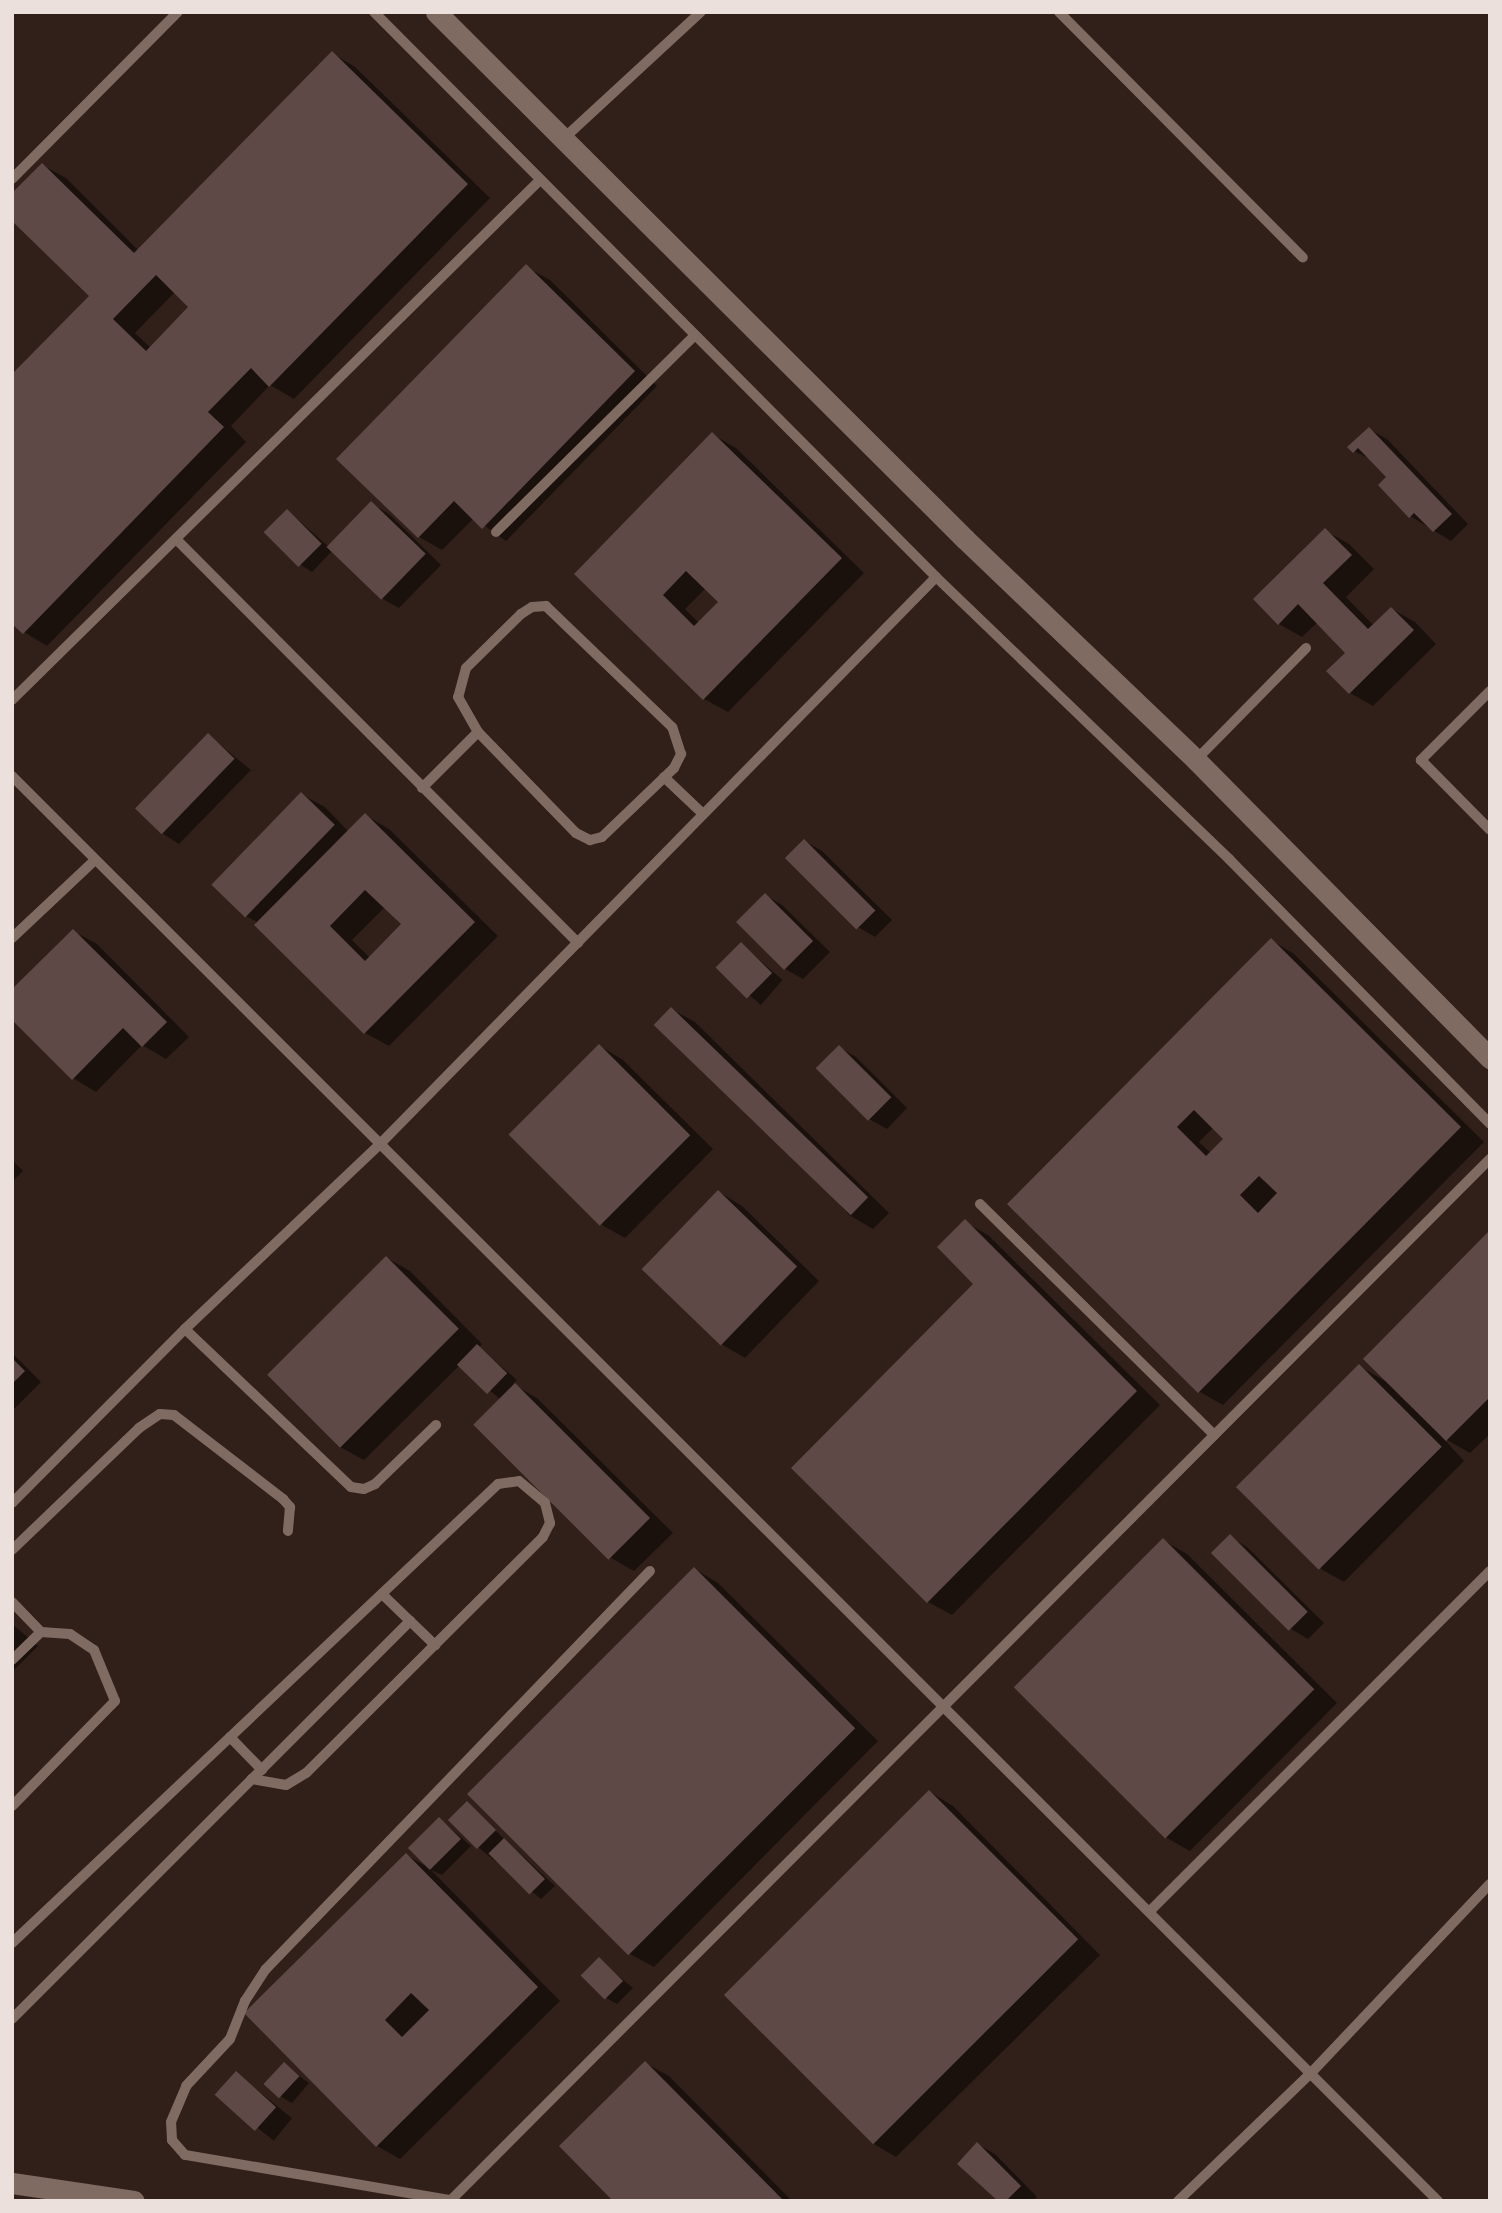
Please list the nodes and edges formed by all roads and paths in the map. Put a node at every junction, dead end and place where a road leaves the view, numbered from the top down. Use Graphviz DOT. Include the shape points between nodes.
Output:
graph roads {
  1 [pos="178,12"];
  2 [pos="374,12"];
  3 [pos="436,12"];
  4 [pos="701,12"];
  5 [pos="1059,12"];
  6 [pos="561,141"];
  7 [pos="12,179"];
  8 [pos="539,181"];
  9 [pos="1303,258"];
  10 [pos="694,336"];
  11 [pos="496,532"];
  12 [pos="176,539"];
  13 [pos="936,577"];
  14 [pos="1306,648"];
  15 [pos="1490,691"];
  16 [pos="12,700"];
  17 [pos="478,732"];
  18 [pos="1196,760"];
  19 [pos="12,776"];
  20 [pos="664,777"];
  21 [pos="422,788"];
  22 [pos="703,814"];
  23 [pos="1490,830"];
  24 [pos="95,860"];
  25 [pos="12,938"];
  26 [pos="578,943"];
  27 [pos="1490,1058"];
  28 [pos="1490,1124"];
  29 [pos="382,1142"];
  30 [pos="1490,1159"];
  31 [pos="980,1204"];
  32 [pos="185,1329"];
  33 [pos="436,1424"];
  34 [pos="1214,1435"];
  35 [pos="12,1503"];
  36 [pos="288,1531"];
  37 [pos="12,1550"];
  38 [pos="650,1571"];
  39 [pos="1490,1572"];
  40 [pos="382,1594"];
  41 [pos="12,1602"];
  42 [pos="410,1621"];
  43 [pos="41,1632"];
  44 [pos="435,1645"];
  45 [pos="12,1660"];
  46 [pos="943,1704"];
  47 [pos="230,1737"];
  48 [pos="262,1770"];
  49 [pos="252,1779"];
  50 [pos="12,1806"];
  51 [pos="1490,1884"];
  52 [pos="1150,1911"];
  53 [pos="12,1943"];
  54 [pos="12,2019"];
  55 [pos="1311,2073"];
  56 [pos="12,2183"];
  57 [pos="453,2200"];
  58 [pos="134,2201"];
  59 [pos="1178,2201"];
  60 [pos="1437,2201"];
  1 -- 7 [label="lane"];
  2 -- 8 [label="lane"];
  3 -- 6 [label="street"];
  4 -- 6 [label="lane"];
  5 -- 9 [label="lane"];
  6 -- 18 [label="street"];
  8 -- 10 [label="lane"];
  8 -- 12 [label="lane"];
  10 -- 11 [label="lane"];
  10 -- 13 [label="lane"];
  12 -- 16 [label="lane"];
  12 -- 21 [label="lane"];
  13 -- 22 [label="lane"];
  13 -- 28 [label="lane" via="1229,859"];
  14 -- 18 [label="lane"];
  15 -- 23 [label="lane" via="1421,760"];
  17 -- 20 [label="lane" via="576,833 590,840 602,837"];
  17 -- 20 [label="lane" via="458,697 466,668 521,614 546,606 672,727 681,754"];
  17 -- 21 [label="lane"];
  18 -- 27 [label="street"];
  19 -- 24 [label="lane"];
  20 -- 22 [label="lane"];
  21 -- 26 [label="lane"];
  22 -- 26 [label="lane"];
  24 -- 25 [label="lane"];
  24 -- 29 [label="lane"];
  26 -- 29 [label="lane"];
  29 -- 32 [label="lane"];
  29 -- 46 [label="lane"];
  30 -- 34 [label="lane"];
  31 -- 34 [label="lane"];
  32 -- 33 [label="lane" via="351,1487 364,1489 375,1484"];
  32 -- 35 [label="lane"];
  34 -- 46 [label="lane"];
  36 -- 37 [label="lane" via="290,1507 283,1499 174,1415 160,1415 139,1428"];
  38 -- 57 [label="lane" via="266,1969 245,2001 230,2039 186,2086 171,2122 172,2140 185,2155"];
  39 -- 52 [label="lane"];
  40 -- 42 [label="lane"];
  40 -- 44 [label="lane" via="498,1484 519,1481 537,1495 545,1503 550,1523 543,1537"];
  40 -- 47 [label="lane"];
  41 -- 43 [label="lane"];
  42 -- 44 [label="lane"];
  42 -- 48 [label="lane"];
  43 -- 45 [label="lane"];
  43 -- 50 [label="lane" via="70,1634 94,1650 115,1700"];
  44 -- 49 [label="lane" via="297,1781 277,1785"];
  46 -- 52 [label="lane"];
  46 -- 57 [label="lane"];
  47 -- 48 [label="lane"];
  47 -- 53 [label="lane"];
  48 -- 49 [label="lane"];
  49 -- 54 [label="lane"];
  51 -- 55 [label="lane"];
  52 -- 55 [label="lane"];
  55 -- 59 [label="lane"];
  55 -- 60 [label="lane"];
  56 -- 58 [label="street"];
}
